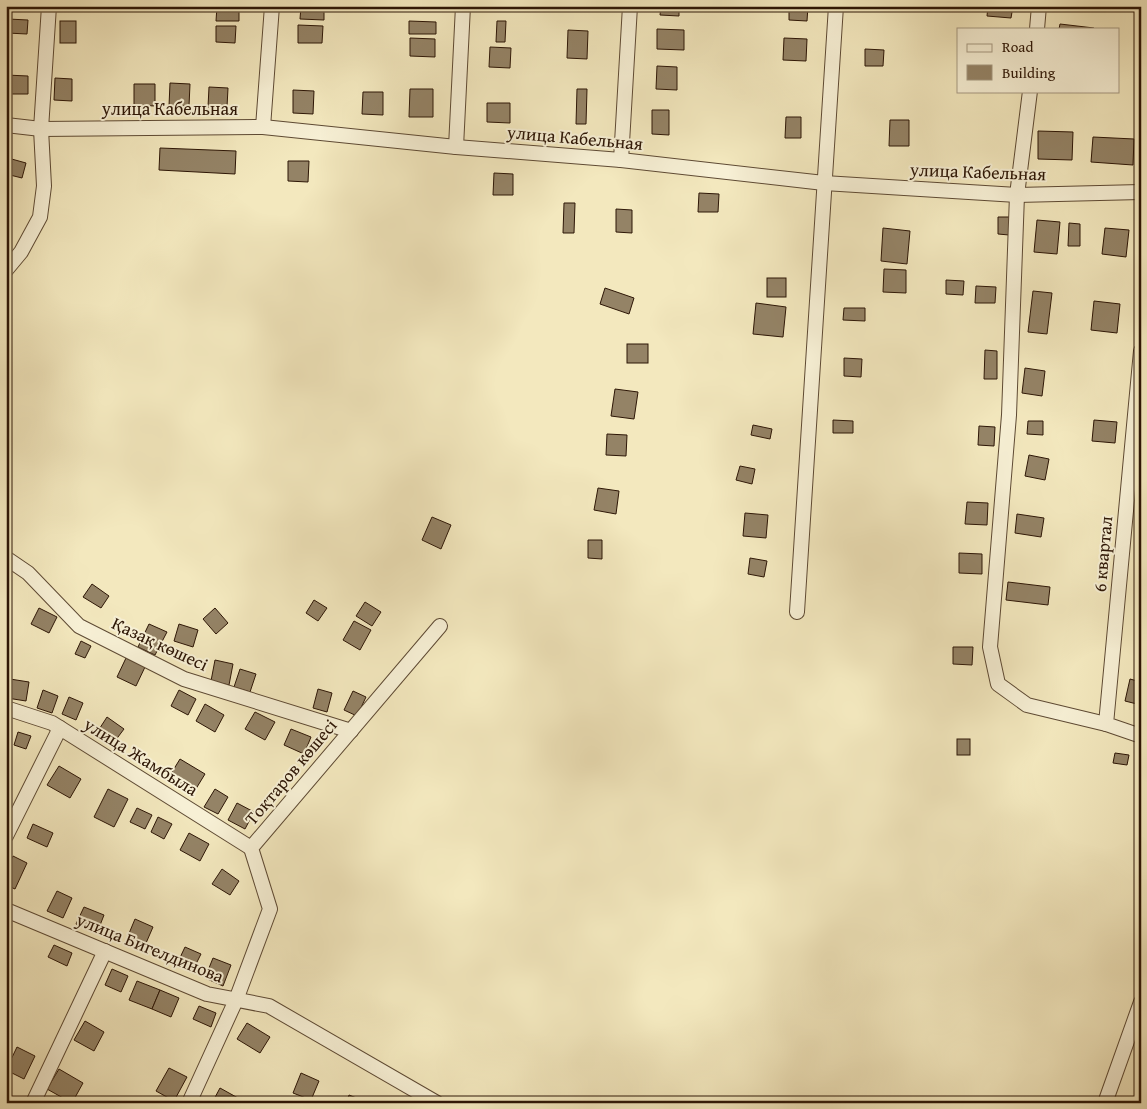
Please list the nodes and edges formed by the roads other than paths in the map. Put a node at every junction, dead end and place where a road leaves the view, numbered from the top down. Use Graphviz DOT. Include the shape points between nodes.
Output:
graph roads {
  1 [pos="49,6"];
  2 [pos="272,6"];
  3 [pos="463,6"];
  4 [pos="630,6"];
  5 [pos="836,6"];
  6 [pos="1040,6"];
  7 [pos="1037,28"];
  8 [pos="1030,92"];
  9 [pos="6,126"];
  10 [pos="263,127"];
  11 [pos="41,129"];
  12 [pos="456,147"];
  13 [pos="621,160"];
  14 [pos="824,183"];
  15 [pos="1141,192"];
  16 [pos="1017,195"];
  17 [pos="6,270"];
  18 [pos="1141,351"];
  19 [pos="6,558"];
  20 [pos="797,612"];
  21 [pos="440,626"];
  22 [pos="6,708"];
  23 [pos="1106,724"];
  24 [pos="60,728"];
  25 [pos="351,731"];
  26 [pos="1141,736"];
  27 [pos="6,836"];
  28 [pos="251,848"];
  29 [pos="6,910"];
  30 [pos="105,951"];
  31 [pos="236,1000"];
  32 [pos="1141,1002"];
  33 [pos="33,1103"];
  34 [pos="189,1103"];
  35 [pos="437,1103"];
  36 [pos="1105,1103"];
  1 -- 11 [label="street"];
  2 -- 10 [label="street"];
  3 -- 12 [label="street"];
  4 -- 13 [label="street"];
  5 -- 14 [label="street"];
  6 -- 7 [label="street"];
  8 -- 16 [label="street"];
  9 -- 11 [label="street, улица Кабельная"];
  10 -- 11 [label="street, улица Кабельная"];
  10 -- 12 [label="street, улица Кабельная"];
  11 -- 17 [label="street" via="44,186 40,217 21,252"];
  12 -- 13 [label="street, улица Кабельная"];
  13 -- 14 [label="street, улица Кабельная"];
  14 -- 16 [label="street, улица Кабельная"];
  14 -- 20 [label="street"];
  15 -- 16 [label="street, улица Кабельная"];
  16 -- 23 [label="street" via="1009,415 990,647 998,684 1027,705"];
  18 -- 23 [label="street, 6 квартал"];
  19 -- 25 [label="street, Қазақ көшесі" via="28,573 78,626 184,679"];
  21 -- 25 [label="street, Тоқтаров көшесі"];
  22 -- 24 [label="street, улица Жамбыла"];
  23 -- 26 [label="street"];
  24 -- 27 [label="street"];
  24 -- 28 [label="street, улица Жамбыла"];
  25 -- 28 [label="street, Тоқтаров көшесі"];
  28 -- 31 [label="street, Тоқтаров көшесі" via="270,909"];
  29 -- 30 [label="street, улица Бигелдинова"];
  30 -- 31 [label="street, улица Бигелдинова" via="207,994"];
  30 -- 33 [label="street"];
  31 -- 34 [label="street, Тоқтаров көшесі"];
  31 -- 35 [label="street, улица Бигелдинова" via="269,1006"];
  32 -- 36 [label="street"];
}
